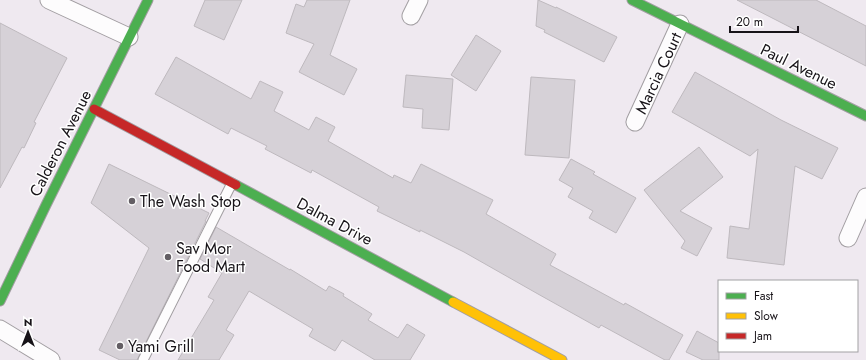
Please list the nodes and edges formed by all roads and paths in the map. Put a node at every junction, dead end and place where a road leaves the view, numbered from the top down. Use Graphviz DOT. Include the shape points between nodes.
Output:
graph roads {
  1 [pos="49,0"];
  2 [pos="148,0"];
  3 [pos="419,0"];
  4 [pos="632,0"];
  5 [pos="411,16"];
  6 [pos="680,24"];
  7 [pos="129,37"];
  8 [pos="94,109"];
  9 [pos="866,116"];
  10 [pos="635,122"];
  11 [pos="232,183"];
  12 [pos="866,198"];
  13 [pos="848,238"];
  14 [pos="0,301"];
  15 [pos="0,329"];
  16 [pos="51,360"];
  17 [pos="143,360"];
  18 [pos="562,360"];
  1 -- 7 [label="street"];
  2 -- 7 [label="street, Calderon Avenue"];
  3 -- 5 [label="street"];
  4 -- 6 [label="street, Paul Avenue"];
  6 -- 9 [label="street, Paul Avenue"];
  6 -- 10 [label="street, Marcia Court"];
  7 -- 8 [label="street, Calderon Avenue"];
  8 -- 11 [label="street, Dalma Drive"];
  8 -- 14 [label="street, Calderon Avenue"];
  11 -- 17 [label="lane"];
  11 -- 18 [label="street, Dalma Drive"];
  12 -- 13 [label="street"];
  15 -- 16 [label="street"];
}
